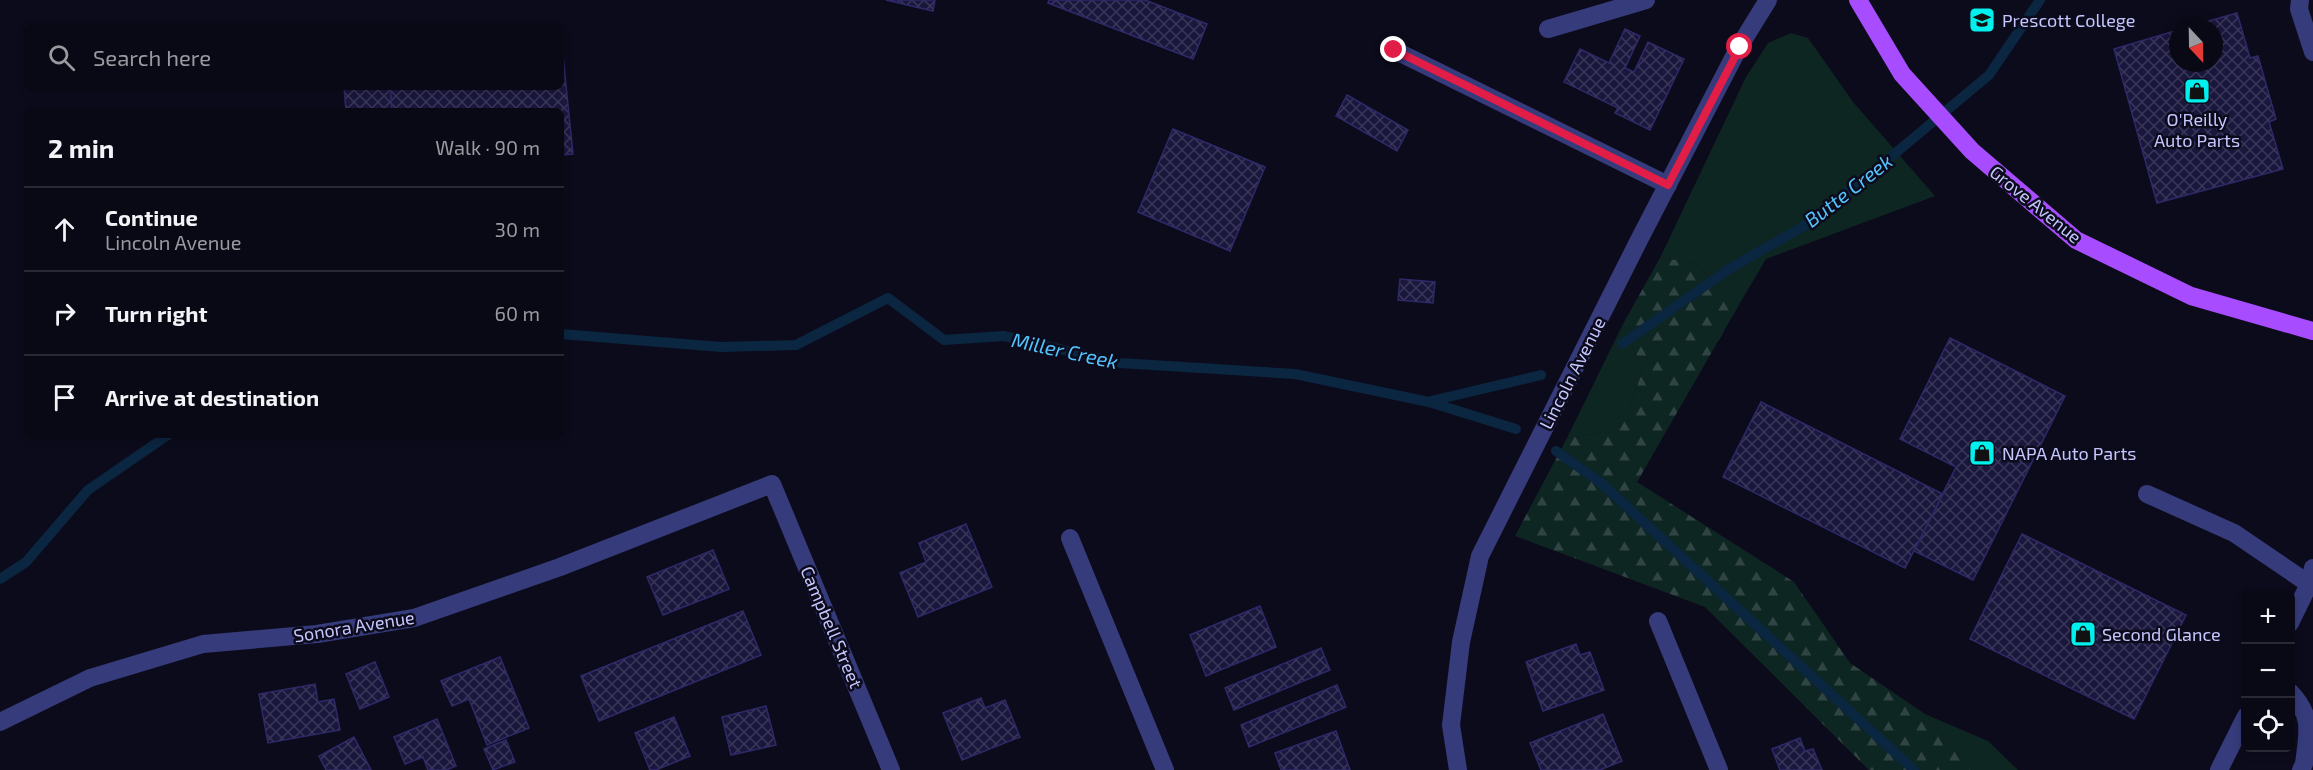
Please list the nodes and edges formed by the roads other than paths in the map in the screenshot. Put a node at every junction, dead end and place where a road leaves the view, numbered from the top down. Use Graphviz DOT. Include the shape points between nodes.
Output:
graph roads {
  1 [pos="1646,0"];
  2 [pos="1768,0"];
  3 [pos="1858,0"];
  4 [pos="2300,0"];
  5 [pos="1548,29"];
  6 [pos="1394,50"];
  7 [pos="2313,52"];
  8 [pos="1668,185"];
  9 [pos="2313,331"];
  10 [pos="772,484"];
  11 [pos="2147,494"];
  12 [pos="1070,538"];
  13 [pos="2311,576"];
  14 [pos="2295,612"];
  15 [pos="1658,621"];
  16 [pos="2295,696"];
  17 [pos="0,722"];
  18 [pos="2241,726"];
  19 [pos="891,770"];
  20 [pos="1165,770"];
  21 [pos="1458,770"];
  22 [pos="1719,770"];
  23 [pos="2219,770"];
  24 [pos="2301,770"];
  1 -- 5 [label="street"];
  2 -- 8 [label="street, Lincoln Avenue"];
  3 -- 9 [label="main road, Grove Avenue" via="1902,74 1972,152 2076,240 2191,296"];
  4 -- 7 [label="street" via="2299,9"];
  6 -- 8 [label="street"];
  8 -- 21 [label="street, Lincoln Avenue" via="1480,556 1461,642 1451,724"];
  10 -- 17 [label="street, Sonora Avenue" via="560,567 414,618 317,634 203,644 90,678"];
  10 -- 19 [label="street, Campbell Street"];
  11 -- 13 [label="street" via="2234,533"];
  12 -- 20 [label="street"];
  13 -- 14 [label="street"];
  15 -- 22 [label="street"];
  16 -- 24 [label="street" via="2310,717"];
  18 -- 23 [label="street"];
}
